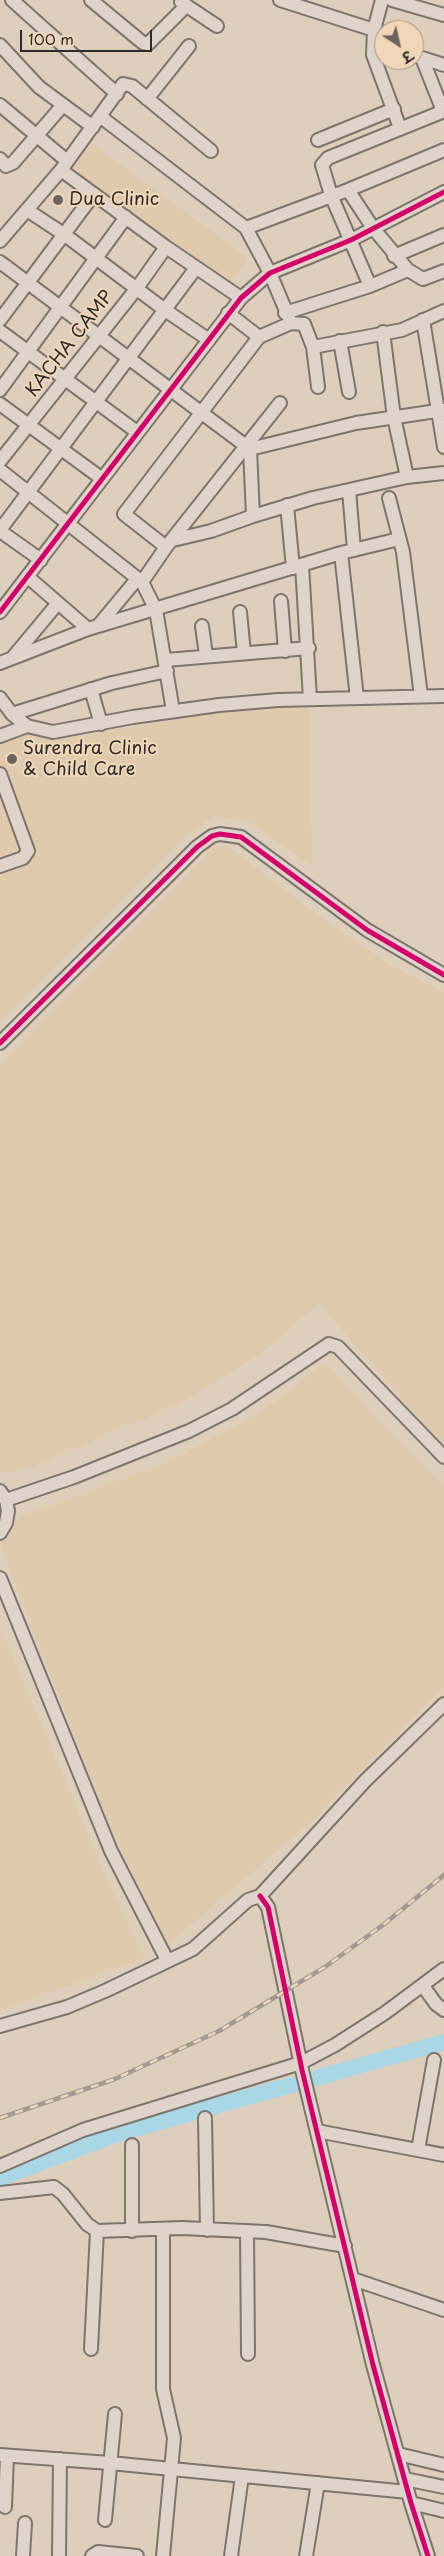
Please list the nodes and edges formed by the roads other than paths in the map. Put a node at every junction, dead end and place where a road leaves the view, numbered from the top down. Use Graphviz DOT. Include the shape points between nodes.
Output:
graph roads {
  1 [pos="12,0"];
  2 [pos="280,0"];
  3 [pos="382,0"];
  4 [pos="392,0"];
  5 [pos="96,2"];
  6 [pos="183,2"];
  7 [pos="312,5"];
  8 [pos="444,15"];
  9 [pos="379,20"];
  10 [pos="217,26"];
  11 [pos="374,36"];
  12 [pos="0,45"];
  13 [pos="189,46"];
  14 [pos="424,59"];
  15 [pos="444,65"];
  16 [pos="379,70"];
  17 [pos="424,70"];
  18 [pos="117,94"];
  19 [pos="147,99"];
  20 [pos="0,105"];
  21 [pos="62,105"];
  22 [pos="394,109"];
  23 [pos="443,111"];
  24 [pos="101,117"];
  25 [pos="93,127"];
  26 [pos="400,128"];
  27 [pos="35,136"];
  28 [pos="318,140"];
  29 [pos="444,150"];
  30 [pos="211,151"];
  31 [pos="0,160"];
  32 [pos="64,165"];
  33 [pos="348,190"];
  34 [pos="444,192"];
  35 [pos="94,194"];
  36 [pos="331,195"];
  37 [pos="27,210"];
  38 [pos="126,217"];
  39 [pos="246,228"];
  40 [pos="373,228"];
  41 [pos="65,234"];
  42 [pos="1,235"];
  43 [pos="444,235"];
  44 [pos="352,240"];
  45 [pos="166,247"];
  46 [pos="394,256"];
  47 [pos="98,259"];
  48 [pos="0,262"];
  49 [pos="196,268"];
  50 [pos="408,270"];
  51 [pos="444,271"];
  52 [pos="270,273"];
  53 [pos="29,283"];
  54 [pos="370,286"];
  55 [pos="137,288"];
  56 [pos="240,298"];
  57 [pos="60,307"];
  58 [pos="165,310"];
  59 [pos="444,312"];
  60 [pos="228,313"];
  61 [pos="288,318"];
  62 [pos="0,320"];
  63 [pos="423,320"];
  64 [pos="0,331"];
  65 [pos="383,332"];
  66 [pos="100,335"];
  67 [pos="259,337"];
  68 [pos="209,340"];
  69 [pos="340,341"];
  70 [pos="313,347"];
  71 [pos="28,353"];
  72 [pos="129,358"];
  73 [pos="66,380"];
  74 [pos="318,387"];
  75 [pos="0,390"];
  76 [pos="170,390"];
  77 [pos="349,392"];
  78 [pos="96,402"];
  79 [pos="280,403"];
  80 [pos="0,404"];
  81 [pos="441,410"];
  82 [pos="201,411"];
  83 [pos="394,417"];
  84 [pos="28,425"];
  85 [pos="137,432"];
  86 [pos="444,447"];
  87 [pos="247,448"];
  88 [pos="60,450"];
  89 [pos="0,461"];
  90 [pos="0,470"];
  91 [pos="444,473"];
  92 [pos="407,477"];
  93 [pos="101,478"];
  94 [pos="348,490"];
  95 [pos="29,492"];
  96 [pos="390,498"];
  97 [pos="287,505"];
  98 [pos="253,516"];
  99 [pos="68,522"];
  100 [pos="0,530"];
  101 [pos="399,539"];
  102 [pos="169,544"];
  103 [pos="354,550"];
  104 [pos="341,553"];
  105 [pos="41,560"];
  106 [pos="298,567"];
  107 [pos="28,578"];
  108 [pos="140,580"];
  109 [pos="281,601"];
  110 [pos="58,602"];
  111 [pos="2,604"];
  112 [pos="156,610"];
  113 [pos="240,612"];
  114 [pos="202,626"];
  115 [pos="93,627"];
  116 [pos="309,648"];
  117 [pos="285,651"];
  118 [pos="244,653"];
  119 [pos="206,655"];
  120 [pos="6,661"];
  121 [pos="166,665"];
  122 [pos="91,689"];
  123 [pos="421,696"];
  124 [pos="444,696"];
  125 [pos="0,698"];
  126 [pos="357,698"];
  127 [pos="310,699"];
  128 [pos="173,711"];
  129 [pos="12,714"];
  130 [pos="101,724"];
  131 [pos="27,726"];
  132 [pos="0,736"];
  133 [pos="0,774"];
  134 [pos="0,866"];
  135 [pos="444,975"];
  136 [pos="0,1043"];
  137 [pos="444,1457"];
  138 [pos="3,1495"];
  139 [pos="0,1533"];
  140 [pos="0,1578"];
  141 [pos="444,1704"];
  142 [pos="260,1896"];
  143 [pos="167,1960"];
  144 [pos="444,1969"];
  145 [pos="423,1986"];
  146 [pos="443,2009"];
  147 [pos="0,2026"];
  148 [pos="434,2060"];
  149 [pos="302,2066"];
  150 [pos="205,2118"];
  151 [pos="317,2132"];
  152 [pos="132,2145"];
  153 [pos="418,2150"];
  154 [pos="444,2155"];
  155 [pos="0,2166"];
  156 [pos="0,2191"];
  157 [pos="163,2229"];
  158 [pos="207,2230"];
  159 [pos="97,2231"];
  160 [pos="132,2231"];
  161 [pos="247,2232"];
  162 [pos="345,2246"];
  163 [pos="352,2279"];
  164 [pos="444,2310"];
  165 [pos="91,2349"];
  166 [pos="248,2354"];
  167 [pos="115,2414"];
  168 [pos="398,2454"];
  169 [pos="4,2456"];
  170 [pos="60,2459"];
  171 [pos="110,2463"];
  172 [pos="444,2464"];
  173 [pos="169,2468"];
  174 [pos="242,2476"];
  175 [pos="404,2479"];
  176 [pos="318,2483"];
  177 [pos="444,2487"];
  178 [pos="410,2497"];
  179 [pos="5,2507"];
  180 [pos="444,2511"];
  181 [pos="105,2520"];
  182 [pos="25,2523"];
  183 [pos="23,2556"];
  184 [pos="59,2556"];
  185 [pos="92,2556"];
  186 [pos="137,2556"];
  187 [pos="163,2556"];
  188 [pos="232,2556"];
  189 [pos="306,2556"];
  190 [pos="428,2556"];
  1 -- 18 [label="street"];
  2 -- 7 [label="street"];
  3 -- 9 [label="street"];
  4 -- 8 [label="street"];
  5 -- 6 [label="street" via="148,44"];
  6 -- 10 [label="street"];
  7 -- 11 [label="street"];
  12 -- 21 [label="street" via="39,87"];
  13 -- 19 [label="street"];
  14 -- 15 [label="street"];
  16 -- 22 [label="street"];
  17 -- 23 [label="street"];
  18 -- 19 [label="street" via="123,84 128,84"];
  18 -- 24 [label="street"];
  19 -- 30 [label="street"];
  20 -- 27 [label="street"];
  21 -- 25 [label="street"];
  21 -- 27 [label="street"];
  22 -- 26 [label="street"];
  22 -- 28 [label="street"];
  23 -- 26 [label="street"];
  24 -- 25 [label="street"];
  24 -- 39 [label="street"];
  25 -- 32 [label="street"];
  26 -- 36 [label="street" via="325,160 322,165"];
  27 -- 31 [label="street" via="10,165 6,166"];
  27 -- 32 [label="street"];
  29 -- 33 [label="street"];
  32 -- 35 [label="street"];
  32 -- 37 [label="street"];
  33 -- 36 [label="street"];
  33 -- 40 [label="street"];
  34 -- 40 [label="street"];
  35 -- 38 [label="street"];
  35 -- 41 [label="street"];
  36 -- 39 [label="street"];
  36 -- 44 [label="street"];
  37 -- 41 [label="street"];
  37 -- 42 [label="street"];
  38 -- 45 [label="street"];
  38 -- 47 [label="street"];
  39 -- 52 [label="street"];
  40 -- 44 [label="street"];
  40 -- 46 [label="street"];
  41 -- 47 [label="street"];
  41 -- 53 [label="street"];
  43 -- 46 [label="street"];
  44 -- 52 [label="street"];
  44 -- 54 [label="street"];
  45 -- 49 [label="street"];
  45 -- 55 [label="street, KACHA CAMP"];
  46 -- 50 [label="street"];
  47 -- 55 [label="street"];
  47 -- 57 [label="street"];
  48 -- 53 [label="street"];
  49 -- 56 [label="street"];
  49 -- 58 [label="street"];
  50 -- 51 [label="street" via="423,279"];
  50 -- 54 [label="street"];
  52 -- 56 [label="street"];
  52 -- 61 [label="street"];
  53 -- 57 [label="street"];
  53 -- 62 [label="street"];
  54 -- 61 [label="street"];
  55 -- 58 [label="street"];
  55 -- 66 [label="street, KACHA CAMP"];
  56 -- 60 [label="street"];
  57 -- 66 [label="street"];
  57 -- 71 [label="street"];
  58 -- 68 [label="street"];
  58 -- 72 [label="street"];
  59 -- 63 [label="street"];
  60 -- 67 [label="street"];
  60 -- 68 [label="street"];
  61 -- 67 [label="street"];
  61 -- 70 [label="street" via="304,324"];
  63 -- 65 [label="street" via="402,330"];
  63 -- 81 [label="street"];
  64 -- 71 [label="street"];
  65 -- 69 [label="street"];
  65 -- 83 [label="street"];
  66 -- 72 [label="street"];
  66 -- 73 [label="street, KACHA CAMP"];
  67 -- 82 [label="street"];
  68 -- 76 [label="street"];
  69 -- 70 [label="street"];
  69 -- 77 [label="street"];
  70 -- 74 [label="street"];
  71 -- 73 [label="street"];
  71 -- 75 [label="street"];
  72 -- 76 [label="street"];
  72 -- 78 [label="street"];
  73 -- 78 [label="street"];
  73 -- 84 [label="street, KACHA CAMP"];
  76 -- 82 [label="street"];
  76 -- 85 [label="street"];
  78 -- 85 [label="street"];
  78 -- 88 [label="street"];
  79 -- 87 [label="street"];
  80 -- 84 [label="street"];
  81 -- 83 [label="street"];
  81 -- 86 [label="street"];
  82 -- 87 [label="street"];
  82 -- 102 [label="street" via="124,514"];
  83 -- 87 [label="street"];
  83 -- 92 [label="street"];
  84 -- 88 [label="street"];
  84 -- 89 [label="street, KACHA CAMP"];
  85 -- 93 [label="street"];
  87 -- 98 [label="street"];
  87 -- 102 [label="street"];
  88 -- 93 [label="street"];
  88 -- 95 [label="street"];
  90 -- 95 [label="street"];
  91 -- 92 [label="street"];
  92 -- 94 [label="street"];
  93 -- 99 [label="street"];
  94 -- 97 [label="street"];
  94 -- 103 [label="street"];
  95 -- 99 [label="street"];
  95 -- 100 [label="street"];
  96 -- 101 [label="street"];
  97 -- 98 [label="street"];
  97 -- 106 [label="street"];
  98 -- 102 [label="street"];
  99 -- 105 [label="street"];
  99 -- 108 [label="street"];
  100 -- 105 [label="street"];
  101 -- 103 [label="street"];
  101 -- 123 [label="street"];
  102 -- 108 [label="street"];
  103 -- 104 [label="street"];
  104 -- 106 [label="street"];
  104 -- 126 [label="street"];
  105 -- 107 [label="street"];
  106 -- 112 [label="street"];
  106 -- 116 [label="street"];
  107 -- 110 [label="street"];
  107 -- 111 [label="street"];
  108 -- 112 [label="street"];
  108 -- 115 [label="street"];
  109 -- 117 [label="street"];
  110 -- 115 [label="street"];
  110 -- 120 [label="street"];
  112 -- 115 [label="street"];
  112 -- 121 [label="street"];
  113 -- 118 [label="street"];
  114 -- 119 [label="street"];
  115 -- 120 [label="street"];
  116 -- 117 [label="street"];
  116 -- 127 [label="street"];
  117 -- 118 [label="street"];
  118 -- 119 [label="street"];
  119 -- 121 [label="street"];
  121 -- 122 [label="street"];
  121 -- 128 [label="street"];
  122 -- 129 [label="street"];
  122 -- 130 [label="street"];
  123 -- 124 [label="street"];
  123 -- 126 [label="street"];
  125 -- 129 [label="street"];
  126 -- 127 [label="street"];
  127 -- 128 [label="street"];
  128 -- 130 [label="street"];
  129 -- 131 [label="street"];
  130 -- 131 [label="street" via="53,732"];
  131 -- 132 [label="street"];
  133 -- 134 [label="street" via="28,851 23,858"];
  135 -- 136 [label="street" via="367,930 241,837 220,834 197,847"];
  137 -- 138 [label="street" via="338,1347 326,1345 232,1409 189,1431 74,1477"];
  138 -- 139 [label="street" via="8,1511"];
  140 -- 143 [label="street" via="111,1851"];
  141 -- 142 [label="street" via="365,1781"];
  142 -- 143 [label="street" via="248,1900 193,1949"];
  142 -- 149 [label="street" via="268,1907"];
  143 -- 147 [label="street" via="68,2007"];
  144 -- 145 [label="street"];
  145 -- 146 [label="street"];
  145 -- 149 [label="street"];
  148 -- 153 [label="street"];
  149 -- 151 [label="street"];
  149 -- 155 [label="street" via="83,2130"];
  150 -- 158 [label="street"];
  151 -- 153 [label="street"];
  151 -- 162 [label="street"];
  152 -- 160 [label="street"];
  153 -- 154 [label="street"];
  156 -- 159 [label="street" via="54,2187"];
  157 -- 158 [label="street"];
  157 -- 160 [label="street"];
  157 -- 173 [label="street" via="163,2390 174,2438"];
  158 -- 161 [label="street"];
  159 -- 160 [label="street"];
  159 -- 165 [label="street"];
  161 -- 162 [label="street" via="266,2232"];
  161 -- 166 [label="street"];
  162 -- 163 [label="street"];
  163 -- 164 [label="street"];
  163 -- 168 [label="street"];
  167 -- 171 [label="street"];
  168 -- 172 [label="street"];
  168 -- 175 [label="street"];
  169 -- 170 [label="street"];
  169 -- 179 [label="street"];
  170 -- 171 [label="street"];
  170 -- 184 [label="street"];
  171 -- 173 [label="street"];
  171 -- 181 [label="street"];
  173 -- 174 [label="street"];
  173 -- 187 [label="street"];
  174 -- 176 [label="street"];
  174 -- 188 [label="street"];
  175 -- 177 [label="street"];
  175 -- 178 [label="street"];
  176 -- 178 [label="street"];
  176 -- 189 [label="street"];
  178 -- 180 [label="street"];
  178 -- 190 [label="street"];
  182 -- 183 [label="street"];
  185 -- 186 [label="street" via="98,2552"];
}
